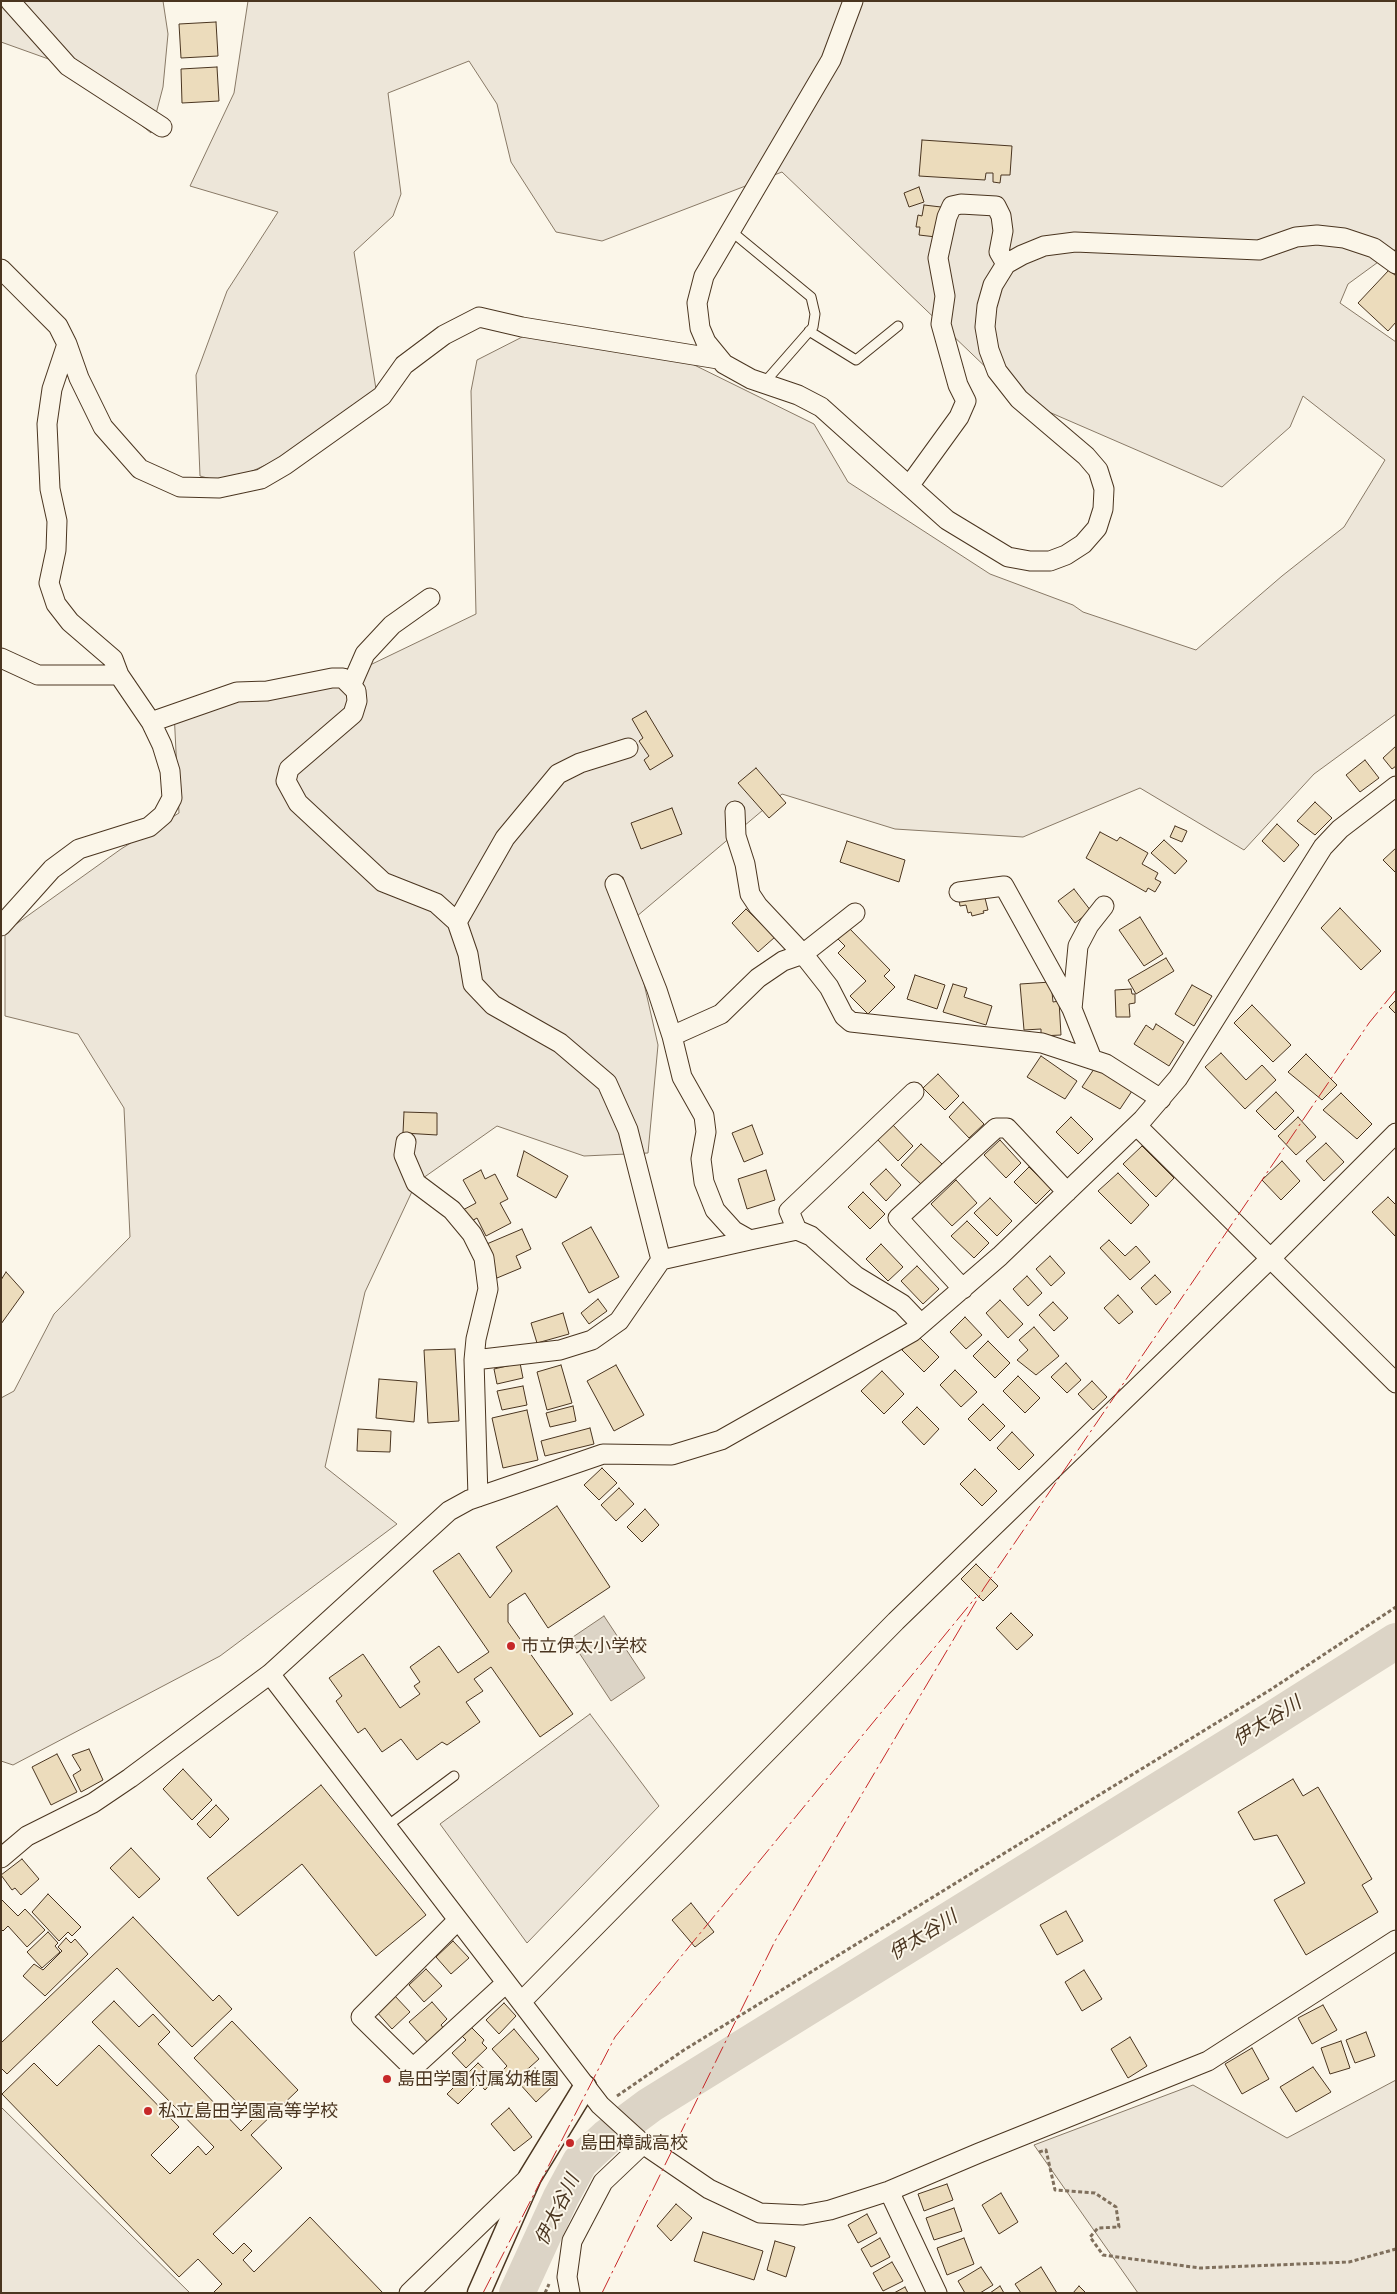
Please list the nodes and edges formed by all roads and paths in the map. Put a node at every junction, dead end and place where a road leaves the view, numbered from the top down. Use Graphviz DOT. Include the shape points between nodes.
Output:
graph roads {
  1 [pos="10,1"];
  2 [pos="853,1"];
  3 [pos="162,127"];
  4 [pos="730,231"];
  5 [pos="1006,264"];
  6 [pos="1396,264"];
  7 [pos="1,269"];
  8 [pos="898,326"];
  9 [pos="809,331"];
  10 [pos="67,344"];
  11 [pos="718,359"];
  12 [pos="764,383"];
  13 [pos="909,486"];
  14 [pos="430,598"];
  15 [pos="1,658"];
  16 [pos="119,675"];
  17 [pos="351,686"];
  18 [pos="151,722"];
  19 [pos="628,748"];
  20 [pos="1396,786"];
  21 [pos="735,811"];
  22 [pos="615,884"];
  23 [pos="959,892"];
  24 [pos="1104,906"];
  25 [pos="855,913"];
  26 [pos="457,922"];
  27 [pos="1,926"];
  28 [pos="803,954"];
  29 [pos="1072,1009"];
  30 [pos="672,1036"];
  31 [pos="1092,1059"];
  32 [pos="914,1092"];
  33 [pos="1161,1100"];
  34 [pos="1137,1126"];
  35 [pos="1396,1133"];
  36 [pos="406,1142"];
  37 [pos="1067,1192"];
  38 [pos="797,1230"];
  39 [pos="750,1240"];
  40 [pos="1271,1258"];
  41 [pos="661,1260"];
  42 [pos="963,1289"];
  43 [pos="920,1324"];
  44 [pos="474,1360"];
  45 [pos="1396,1383"];
  46 [pos="478,1497"];
  47 [pos="1396,1607"];
  48 [pos="270,1674"];
  49 [pos="454,1776"];
  50 [pos="386,1826"];
  51 [pos="1,1858"];
  52 [pos="458,1920"];
  53 [pos="1396,1940"];
  54 [pos="506,1982"];
  55 [pos="521,2002"];
  56 [pos="585,2087"];
  57 [pos="603,2108"];
  58 [pos="640,2142"];
  59 [pos="1036,2152"];
  60 [pos="530,2177"];
  61 [pos="889,2191"];
  62 [pos="1396,2249"];
  63 [pos="409,2293"];
  64 [pos="479,2293"];
  65 [pos="570,2293"];
  66 [pos="937,2293"];
  1 -- 3 [label="street" via="68,66"];
  2 -- 4 [label="street" via="831,60"];
  4 -- 9 [label="lane" via="811,297 815,314"];
  4 -- 11 [label="street" via="704,276 697,303 703,335"];
  5 -- 6 [label="street" via="1044,246 1074,242 1259,250 1317,235 1344,238 1374,248"];
  5 -- 13 [label="street" via="999,252 1003,231 996,206 952,206 938,258 945,296 941,324 958,385 966,400 959,417"];
  5 -- 13 [label="street" via="993,285 987,306 985,327 989,350 997,371 1019,399 1098,470 1104,489 1103,509 1097,528 1083,544 1066,555 1030,561 1008,557 947,520"];
  7 -- 10 [label="street" via="58,326"];
  8 -- 9 [label="lane" via="856,360"];
  9 -- 12 [label="lane"];
  10 -- 11 [label="street" via="78,378 103,427 140,469 180,487 219,488 261,479 285,465 382,396 404,365 444,335 479,317"];
  10 -- 16 [label="street" via="52,389 47,424 50,489 57,521 56,550 49,583 56,604 70,622 113,659"];
  11 -- 12 [label="street"];
  12 -- 13 [label="street" via="798,394 821,407"];
  14 -- 17 [label="street" via="392,625 364,654"];
  15 -- 16 [label="street" via="38,675"];
  16 -- 18 [label="street"];
  17 -- 18 [label="street" via="343,678 332,678 266,691 237,692"];
  17 -- 26 [label="street" via="356,691 357,701 353,714 289,769 286,781 298,804 383,882 436,903"];
  18 -- 27 [label="street" via="170,771 172,798 163,815 149,828 79,849 52,869"];
  19 -- 26 [label="street" via="580,762 558,774 505,838"];
  20 -- 33 [label="street" via="1340,828 1323,847"];
  21 -- 28 [label="street" via="736,836 750,894"];
  22 -- 30 [label="street"];
  23 -- 29 [label="street" via="1004,886"];
  24 -- 29 [label="street" via="1078,946"];
  25 -- 28 [label="street"];
  26 -- 41 [label="street" via="468,954 473,984 493,1006 560,1043 607,1083 628,1130"];
  28 -- 30 [label="street" via="783,961 758,978 721,1014"];
  28 -- 31 [label="street" via="829,987 844,1016 852,1022 1042,1043"];
  29 -- 31 [label="street"];
  30 -- 39 [label="street" via="682,1077 704,1116 706,1132 701,1159 704,1182 715,1210 734,1232"];
  31 -- 33 [label="street" via="1106,1064"];
  32 -- 38 [label="street" via="789,1211"];
  33 -- 34 [label="street"];
  34 -- 37 [label="street"];
  34 -- 40 [label="street"];
  35 -- 40 [label="street"];
  36 -- 44 [label="street" via="404,1155 416,1182 452,1210 472,1234 484,1258 488,1289"];
  37 -- 42 [label="street"];
  37 -- 42 [label="street" via="1007,1128 996,1128 898,1218"];
  38 -- 39 [label="street"];
  38 -- 43 [label="street" via="811,1236 856,1276 902,1304"];
  39 -- 41 [label="street"];
  40 -- 45 [label="street"];
  40 -- 55 [label="street" via="896,1621"];
  41 -- 44 [label="street" via="619,1321 592,1340 560,1350"];
  42 -- 43 [label="street"];
  43 -- 46 [label="street" via="721,1440 672,1455 603,1454"];
  44 -- 46 [label="street"];
  46 -- 48 [label="street" via="449,1511"];
  47 -- 57 [label="path" via="1270,1690 684,2050"];
  48 -- 50 [label="street"];
  48 -- 51 [label="street" via="130,1778 93,1803 27,1836"];
  49 -- 50 [label="lane"];
  50 -- 52 [label="street"];
  52 -- 54 [label="street"];
  52 -- 54 [label="street" via="361,2017 413,2068"];
  53 -- 61 [label="street" via="1208,2061"];
  54 -- 55 [label="street"];
  55 -- 56 [label="street"];
  56 -- 57 [label="street"];
  56 -- 60 [label="street"];
  57 -- 58 [label="street"];
  58 -- 61 [label="street" via="708,2189 760,2213 803,2215"];
  58 -- 65 [label="street" via="603,2182 572,2241 567,2277"];
  59 -- 62 [label="path" via="1046,2150 1055,2190 1095,2194 1116,2207 1119,2227 1098,2228 1090,2237 1103,2255 1200,2268 1349,2262"];
  60 -- 63 [label="street"];
  60 -- 64 [label="street"];
  61 -- 66 [label="street"];
}
